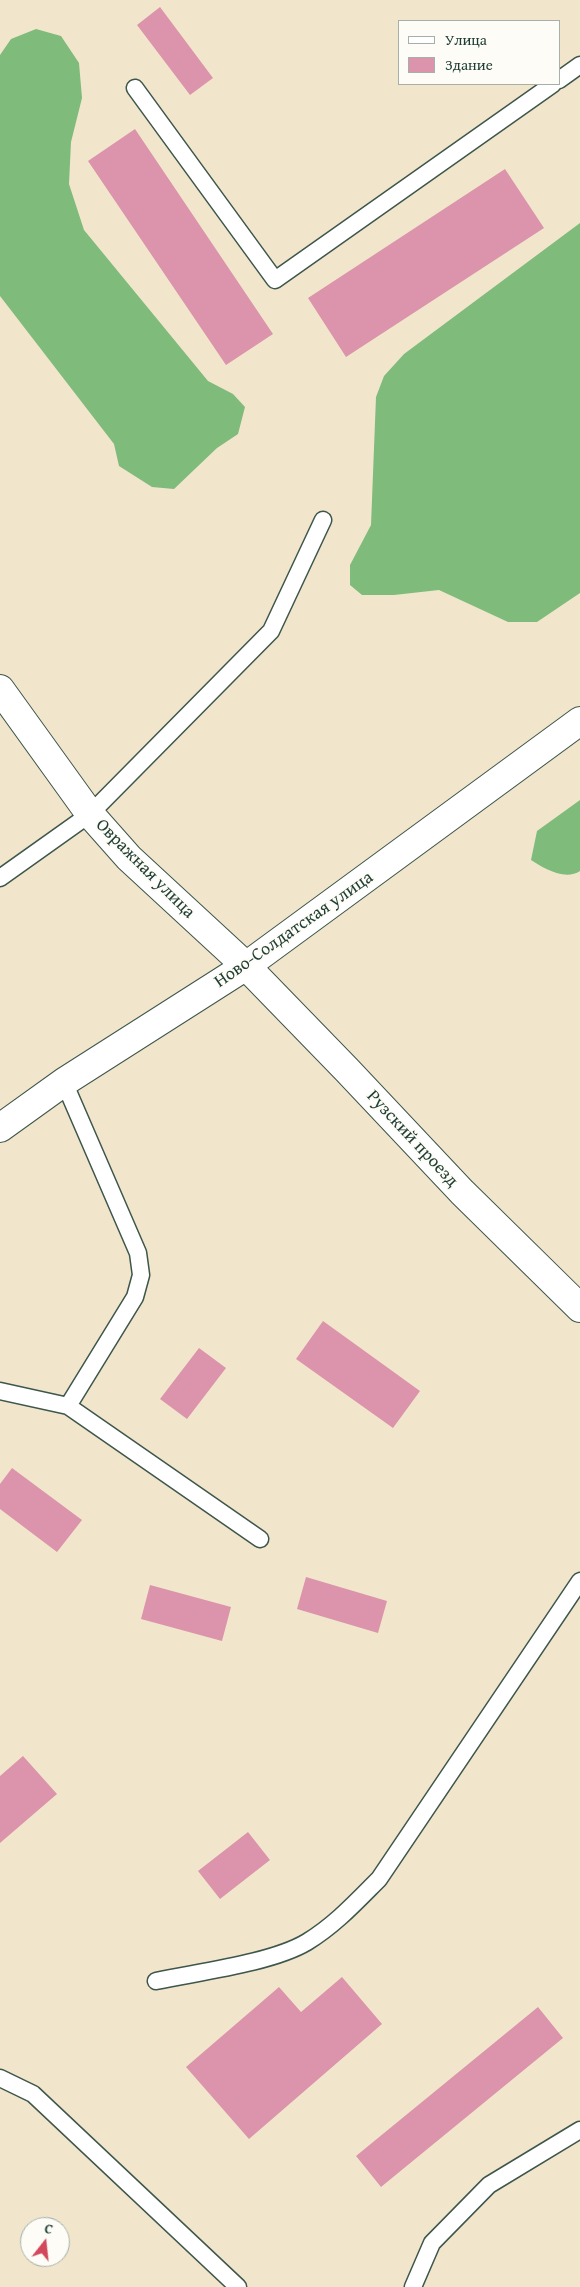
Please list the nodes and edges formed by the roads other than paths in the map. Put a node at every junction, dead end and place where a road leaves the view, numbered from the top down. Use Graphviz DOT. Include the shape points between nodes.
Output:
graph roads {
  1 [pos="580,64"];
  2 [pos="560,79"];
  3 [pos="552,85"];
  4 [pos="135,88"];
  5 [pos="323,520"];
  6 [pos="0,689"];
  7 [pos="580,721"];
  8 [pos="90,814"];
  9 [pos="0,878"];
  10 [pos="246,966"];
  11 [pos="64,1082"];
  12 [pos="0,1128"];
  13 [pos="580,1308"];
  14 [pos="0,1391"];
  15 [pos="68,1406"];
  16 [pos="260,1539"];
  17 [pos="580,1581"];
  18 [pos="156,1981"];
  19 [pos="0,2078"];
  20 [pos="580,2130"];
  21 [pos="238,2287"];
  22 [pos="413,2287"];
  1 -- 2 [label="lane"];
  3 -- 4 [label="lane" via="275,280"];
  5 -- 8 [label="lane" via="271,631"];
  6 -- 8 [label="street, Овражная улица"];
  7 -- 10 [label="street, Ново-Солдатская улица"];
  8 -- 9 [label="lane"];
  8 -- 10 [label="street, Овражная улица" via="129,858"];
  10 -- 11 [label="street, Ново-Солдатская улица"];
  10 -- 13 [label="street, Рузский проезд" via="462,1192"];
  11 -- 12 [label="street, Ново-Солдатская улица"];
  11 -- 15 [label="lane" via="138,1253 141,1275 135,1297"];
  14 -- 15 [label="lane"];
  15 -- 16 [label="lane"];
  17 -- 18 [label="lane" via="379,1879 344,1915 306,1943 270,1957"];
  19 -- 21 [label="lane" via="33,2094"];
  20 -- 22 [label="lane" via="489,2185 432,2243"];
}
